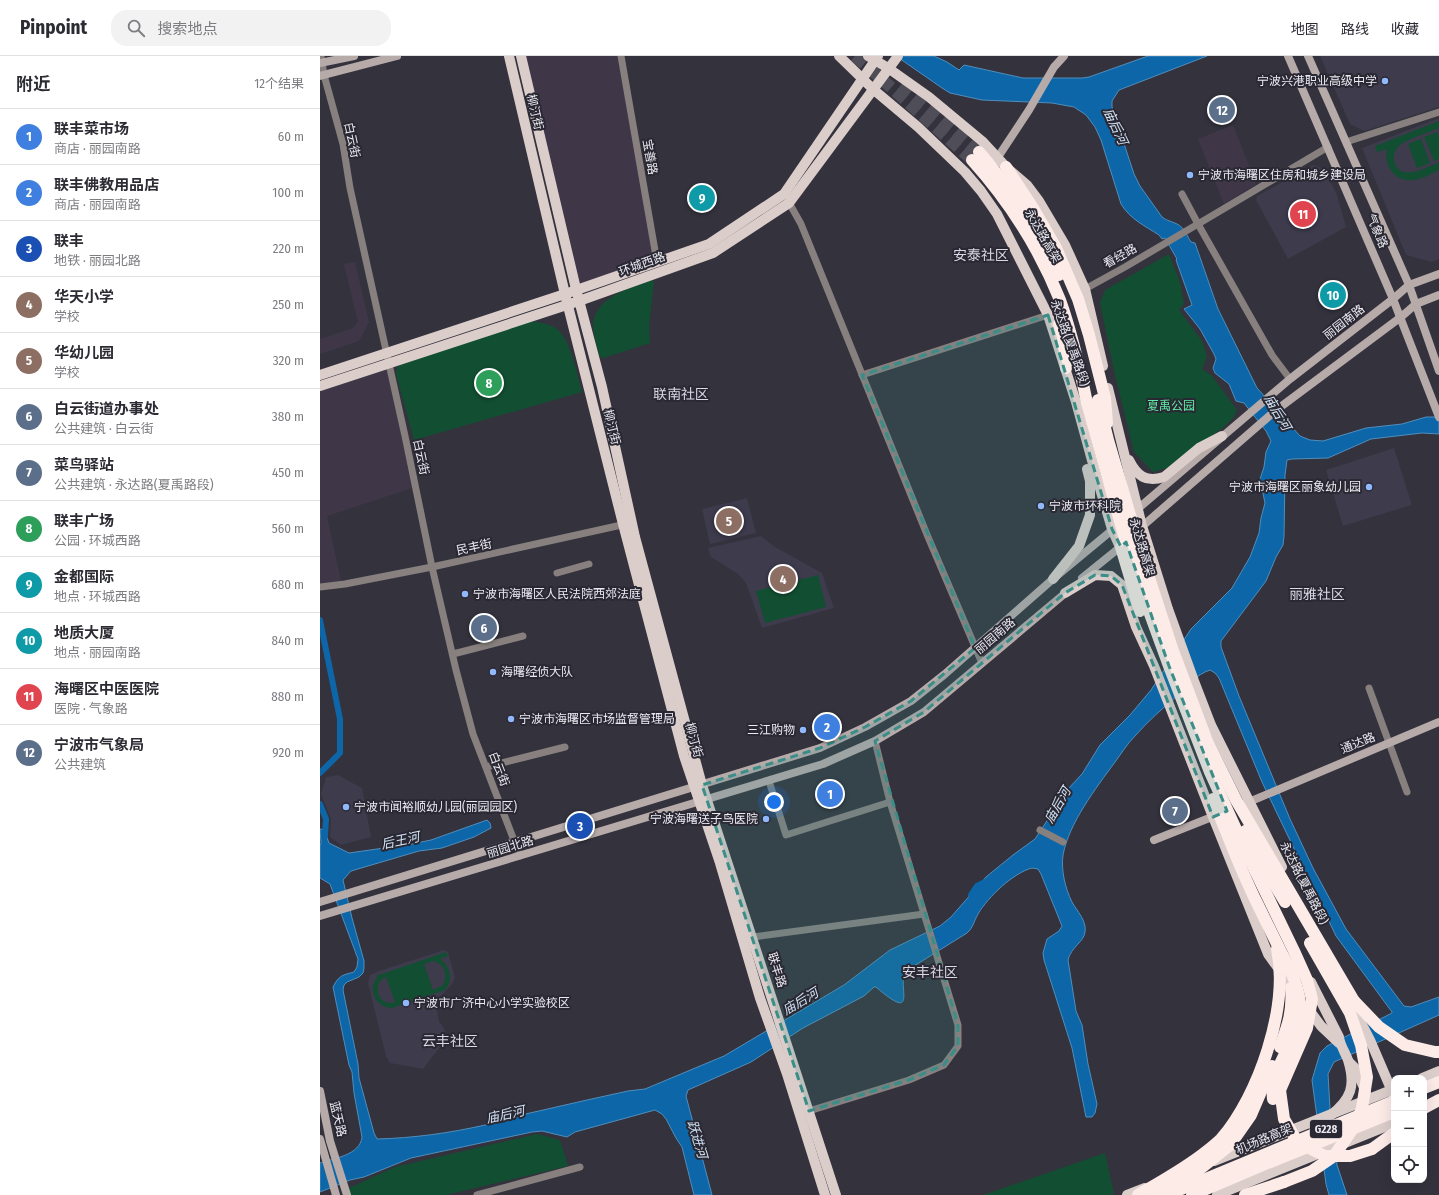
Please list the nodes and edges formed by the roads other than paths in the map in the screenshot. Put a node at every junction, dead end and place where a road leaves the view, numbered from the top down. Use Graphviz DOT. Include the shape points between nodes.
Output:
graph roads {
  1 [pos="354,56"];
  2 [pos="397,56"];
  3 [pos="509,56"];
  4 [pos="521,56"];
  5 [pos="621,56"];
  6 [pos="839,56"];
  7 [pos="898,56"];
  8 [pos="1064,56"];
  9 [pos="1288,56"];
  10 [pos="1308,56"];
  11 [pos="874,57"];
  12 [pos="321,60"];
  13 [pos="888,68"];
  14 [pos="322,76"];
  15 [pos="863,80"];
  16 [pos="874,90"];
  17 [pos="1439,112"];
  18 [pos="1346,142"];
  19 [pos="1328,147"];
  20 [pos="998,158"];
  21 [pos="1006,167"];
  22 [pos="1182,194"];
  23 [pos="786,198"];
  24 [pos="1004,199"];
  25 [pos="1198,224"];
  26 [pos="658,262"];
  27 [pos="1439,274"];
  28 [pos="1408,285"];
  29 [pos="576,289"];
  30 [pos="1085,289"];
  31 [pos="1439,295"];
  32 [pos="567,299"];
  33 [pos="1393,299"];
  34 [pos="579,301"];
  35 [pos="1416,304"];
  36 [pos="1048,315"];
  37 [pos="1401,317"];
  38 [pos="388,358"];
  39 [pos="1066,368"];
  40 [pos="1439,371"];
  41 [pos="320,375"];
  42 [pos="862,375"];
  43 [pos="1290,379"];
  44 [pos="320,386"];
  45 [pos="1092,401"];
  46 [pos="1438,415"];
  47 [pos="1222,436"];
  48 [pos="1121,442"];
  49 [pos="1138,509"];
  50 [pos="628,524"];
  51 [pos="1142,526"];
  52 [pos="1112,529"];
  53 [pos="1121,547"];
  54 [pos="590,564"];
  55 [pos="432,567"];
  56 [pos="557,573"];
  57 [pos="1053,579"];
  58 [pos="320,587"];
  59 [pos="1065,593"];
  60 [pos="523,636"];
  61 [pos="974,648"];
  62 [pos="453,654"];
  63 [pos="982,663"];
  64 [pos="1369,688"];
  65 [pos="1172,697"];
  66 [pos="1439,722"];
  67 [pos="875,741"];
  68 [pos="1388,744"];
  69 [pos="565,746"];
  70 [pos="486,767"];
  71 [pos="769,781"];
  72 [pos="698,787"];
  73 [pos="1407,792"];
  74 [pos="1236,800"];
  75 [pos="703,801"];
  76 [pos="890,802"];
  77 [pos="1248,802"];
  78 [pos="1224,812"];
  79 [pos="1213,817"];
  80 [pos="1040,830"];
  81 [pos="1154,840"];
  82 [pos="1063,842"];
  83 [pos="515,843"];
  84 [pos="520,856"];
  85 [pos="1249,858"];
  86 [pos="322,901"];
  87 [pos="923,913"];
  88 [pos="324,915"];
  89 [pos="753,937"];
  90 [pos="1290,968"];
  91 [pos="1339,1040"];
  92 [pos="1439,1052"];
  93 [pos="1348,1060"];
  94 [pos="1439,1071"];
  95 [pos="791,1072"];
  96 [pos="1427,1076"];
  97 [pos="1439,1082"];
  98 [pos="1427,1087"];
  99 [pos="1391,1089"];
  100 [pos="320,1091"];
  101 [pos="1391,1094"];
  102 [pos="1439,1094"];
  103 [pos="1391,1095"];
  104 [pos="1369,1099"];
  105 [pos="1427,1099"];
  106 [pos="1439,1100"];
  107 [pos="1439,1105"];
  108 [pos="1427,1106"];
  109 [pos="1427,1110"];
  110 [pos="809,1111"];
  111 [pos="1391,1113"];
  112 [pos="1331,1115"];
  113 [pos="1391,1124"];
  114 [pos="1391,1135"];
  115 [pos="320,1143"];
  116 [pos="1305,1146"];
  117 [pos="580,1167"];
  118 [pos="335,1191"];
  119 [pos="346,1195"];
  120 [pos="476,1195"];
  121 [pos="826,1195"];
  122 [pos="836,1195"];
  123 [pos="1127,1195"];
  124 [pos="1138,1195"];
  125 [pos="1144,1195"];
  126 [pos="1167,1195"];
  127 [pos="1192,1195"];
  128 [pos="1217,1195"];
  129 [pos="1245,1195"];
  1 -- 12 [label="main road"];
  2 -- 14 [label="main road"];
  3 -- 32 [label="main road, 柳汀街"];
  4 -- 29 [label="main road, 柳汀街"];
  5 -- 26 [label="street, 宝善路"];
  6 -- 15 [label="main road, 永达路(夏禹路段)"];
  7 -- 13 [label="main road, 环城西路"];
  8 -- 20 [label="main road" via="1054,67"];
  9 -- 19 [label="main road, 气象路"];
  10 -- 18 [label="main road, 气象路"];
  11 -- 13 [label="main road, 永达路(夏禹路段)"];
  11 -- 15 [label="main road, 环城西路"];
  12 -- 14 [label="street, 白云街"];
  13 -- 16 [label="main road, 环城西路"];
  13 -- 20 [label="main road, 永达路(夏禹路段)" via="941,107 982,141"];
  14 -- 38 [label="street, 白云街" via="343,144 350,188"];
  15 -- 16 [label="main road, 永达路(夏禹路段)"];
  15 -- 23 [label="main road, 环城西路"];
  16 -- 23 [label="main road, 环城西路"];
  16 -- 36 [label="main road, 永达路(夏禹路段)" via="918,127 965,172 981,192 997,214"];
  17 -- 18 [label="street"];
  18 -- 28 [label="main road, 气象路"];
  19 -- 25 [label="street, 看经路"];
  19 -- 33 [label="main road, 气象路"];
  20 -- 21 [label="main road, 永达路(夏禹路段)"];
  21 -- 30 [label="main road, 永达路(夏禹路段)" via="1027,185 1039,201 1065,245"];
  21 -- 45 [label="highway" via="1056,248 1078,300 1089,334"];
  22 -- 25 [label="street"];
  23 -- 26 [label="main road, 环城西路" via="709,244"];
  23 -- 34 [label="main road, 环城西路" via="712,253"];
  23 -- 42 [label="street" via="800,224"];
  24 -- 39 [label="highway" via="1051,300 1062,337"];
  24 -- 45 [label="highway, 永达路高架" via="1034,247 1060,301"];
  24 -- 45 [label="highway, 永达路高架" via="976,156 995,170 1024,211 1071,299 1080,327"];
  25 -- 30 [label="street, 看经路"];
  25 -- 43 [label="street" via="1272,355"];
  26 -- 29 [label="main road, 环城西路"];
  27 -- 28 [label="main road, 丽园南路"];
  28 -- 33 [label="main road, 丽园南路"];
  28 -- 35 [label="main road, 气象路"];
  29 -- 32 [label="main road, 环城西路"];
  29 -- 34 [label="main road, 柳汀街"];
  30 -- 48 [label="main road, 永达路(夏禹路段)"];
  31 -- 35 [label="main road"];
  32 -- 34 [label="main road, 环城西路"];
  32 -- 38 [label="main road, 环城西路"];
  32 -- 50 [label="main road, 柳汀街"];
  33 -- 37 [label="main road, 气象路"];
  33 -- 43 [label="main road, 丽园南路"];
  34 -- 50 [label="main road, 柳汀街" via="602,387"];
  35 -- 37 [label="main road"];
  35 -- 40 [label="main road, 气象路"];
  36 -- 39 [label="main road, 永达路(夏禹路段)"];
  36 -- 42 [label="street"];
  37 -- 46 [label="main road, 气象路"];
  37 -- 51 [label="main road, 丽园南路" via="1275,411"];
  38 -- 41 [label="main road, 环城西路"];
  38 -- 44 [label="main road, 环城西路"];
  38 -- 55 [label="street, 白云街"];
  39 -- 45 [label="main road, 永达路(夏禹路段)"];
  42 -- 61 [label="street"];
  43 -- 47 [label="main road, 丽园南路"];
  45 -- 52 [label="main road, 永达路(夏禹路段)" via="1096,475"];
  45 -- 57 [label="main road" via="1079,440 1090,481 1090,514 1079,546"];
  45 -- 74 [label="highway, 永达路高架, bridge" via="1108,440 1172,648 1207,741"];
  45 -- 85 [label="highway, 永达路高架, bridge" via="1121,525 1138,581 1210,772"];
  47 -- 48 [label="main road" via="1199,448 1164,477 1152,480 1140,476"];
  47 -- 49 [label="main road, 丽园南路"];
  48 -- 49 [label="main road, 永达路(夏禹路段)"];
  49 -- 51 [label="main road, 永达路(夏禹路段)"];
  49 -- 52 [label="main road, 丽园南路"];
  50 -- 55 [label="street, 民丰街"];
  50 -- 72 [label="main road, 柳汀街"];
  51 -- 53 [label="main road, 丽园南路"];
  51 -- 77 [label="main road, 永达路(夏禹路段)" via="1176,631 1211,726"];
  52 -- 53 [label="main road, 永达路(夏禹路段)"];
  52 -- 57 [label="main road, 丽园南路"];
  53 -- 59 [label="main road, 丽园南路"];
  53 -- 65 [label="main road, 永达路(夏禹路段)" via="1160,653"];
  53 -- 90 [label="highway, bridge" via="1140,611 1176,708 1256,901"];
  54 -- 56 [label="street"];
  55 -- 58 [label="street, 民丰街"];
  55 -- 62 [label="street, 白云街"];
  57 -- 61 [label="main road, 丽园南路"];
  59 -- 63 [label="main road, 丽园南路"];
  59 -- 65 [label="main road" via="1095,575 1112,576 1122,585 1136,627"];
  60 -- 62 [label="street"];
  61 -- 63 [label="street"];
  61 -- 72 [label="main road, 丽园南路" via="911,701 865,727 820,748"];
  62 -- 70 [label="street, 白云街" via="473,734"];
  63 -- 67 [label="main road, 丽园南路" via="924,712"];
  64 -- 68 [label="street"];
  65 -- 78 [label="main road" via="1185,720"];
  65 -- 79 [label="main road"];
  66 -- 68 [label="main road, 通达路"];
  67 -- 71 [label="main road, 丽园南路" via="823,764"];
  67 -- 76 [label="street"];
  68 -- 73 [label="street"];
  68 -- 77 [label="main road, 通达路"];
  69 -- 70 [label="street"];
  70 -- 83 [label="street, 白云街"];
  71 -- 75 [label="main road, 丽园南路"];
  71 -- 76 [label="street" via="786,835"];
  72 -- 75 [label="main road, 柳汀街"];
  72 -- 83 [label="main road, 丽园北路"];
  74 -- 92 [label="highway, bridge" via="1354,1001 1379,1027 1405,1045"];
  74 -- 129 [label="highway, bridge" via="1244,829 1257,856 1350,1013 1361,1045 1367,1077 1362,1108 1356,1124 1334,1156 1312,1171"];
  75 -- 84 [label="main road, 丽园北路"];
  75 -- 89 [label="main road, 联丰路"];
  75 -- 95 [label="main road, 联丰路" via="760,998"];
  76 -- 87 [label="street"];
  77 -- 78 [label="main road, 通达路"];
  77 -- 99 [label="main road, 永达路(夏禹路段)" via="1370,1040"];
  78 -- 79 [label="main road, 通达路"];
  78 -- 91 [label="main road"];
  79 -- 81 [label="main road, 通达路"];
  79 -- 91 [label="main road" via="1268,954 1321,1026"];
  80 -- 82 [label="street"];
  83 -- 84 [label="street, 白云街"];
  83 -- 86 [label="main road, 丽园北路"];
  84 -- 88 [label="main road, 丽园北路"];
  85 -- 116 [label="highway, bridge" via="1307,980 1312,999 1307,1028 1280,1090 1284,1119 1294,1138"];
  85 -- 124 [label="highway, bridge" via="1279,958 1279,994 1271,1039 1255,1084 1240,1113 1220,1140 1192,1163"];
  87 -- 89 [label="street"];
  87 -- 110 [label="street" via="958,1025 958,1046 944,1065 909,1080"];
  89 -- 95 [label="main road, 联丰路"];
  90 -- 116 [label="highway, bridge" via="1296,981 1300,1017 1274,1080 1273,1096 1275,1111 1287,1136"];
  90 -- 125 [label="highway, bridge" via="1290,1022 1251,1115 1230,1145 1186,1180"];
  91 -- 93 [label="main road"];
  93 -- 104 [label="main road" via="1355,1068"];
  93 -- 112 [label="main road" via="1350,1094"];
  94 -- 96 [label="main road"];
  95 -- 110 [label="main road, 联丰路"];
  95 -- 121 [label="main road, 联丰路"];
  97 -- 98 [label="highway"];
  100 -- 119 [label="main road, 蓝天路" via="330,1141"];
  101 -- 104 [label="main road"];
  102 -- 105 [label="highway"];
  103 -- 126 [label="highway, 机场路高架 / G228, bridge"];
  104 -- 112 [label="main road"];
  106 -- 108 [label="highway"];
  107 -- 109 [label="main road"];
  110 -- 122 [label="main road, 联丰路"];
  111 -- 127 [label="highway, 机场路高架 / G228, bridge"];
  112 -- 123 [label="main road"];
  113 -- 128 [label="main road, bridge"];
  114 -- 116 [label="highway, bridge" via="1372,1149 1350,1156 1325,1156"];
  115 -- 118 [label="main road"];
  117 -- 120 [label="street"];
}
